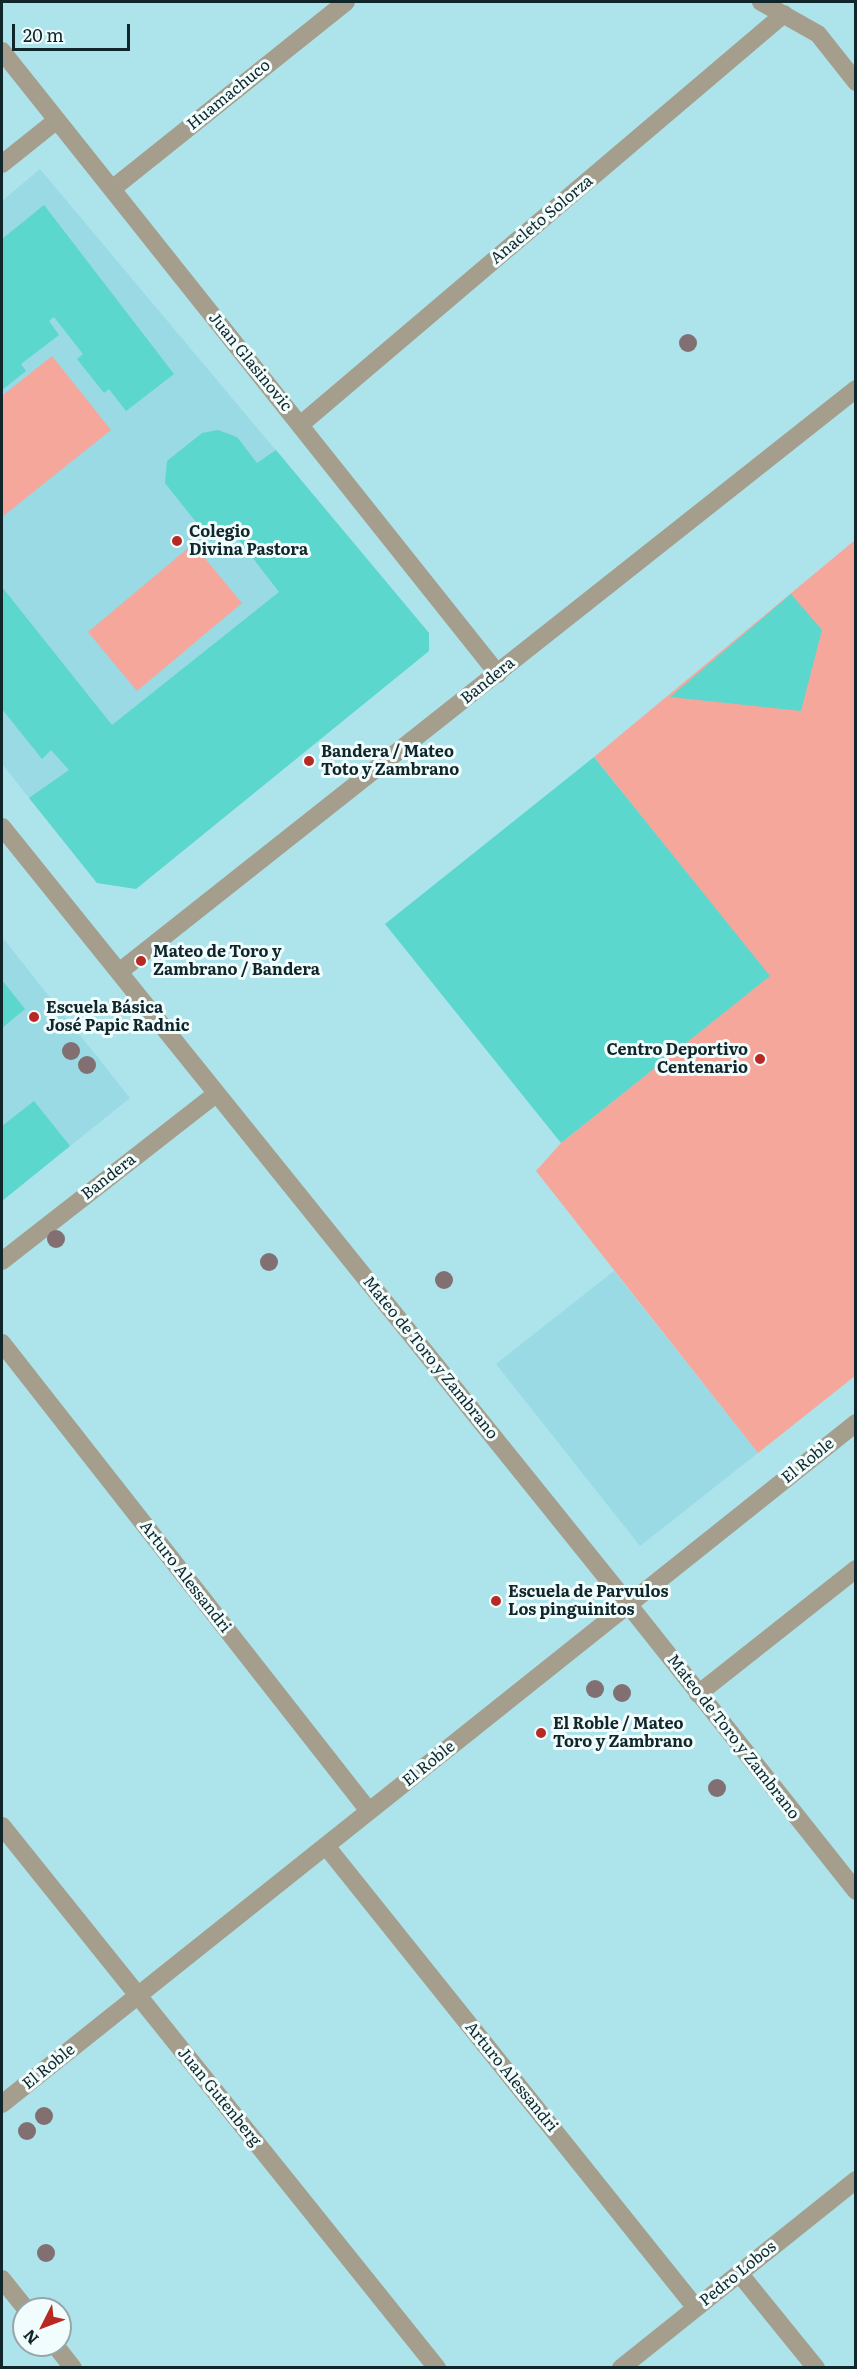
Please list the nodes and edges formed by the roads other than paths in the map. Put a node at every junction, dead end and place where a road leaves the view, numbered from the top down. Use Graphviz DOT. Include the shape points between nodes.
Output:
graph roads {
  1 [pos="344,2"];
  2 [pos="761,2"];
  3 [pos="784,14"];
  4 [pos="2,51"];
  5 [pos="855,82"];
  6 [pos="57,120"];
  7 [pos="2,164"];
  8 [pos="112,189"];
  9 [pos="855,389"];
  10 [pos="300,425"];
  11 [pos="498,674"];
  12 [pos="2,827"];
  13 [pos="118,972"];
  14 [pos="216,1094"];
  15 [pos="2,1261"];
  16 [pos="2,1343"];
  17 [pos="854,1426"];
  18 [pos="855,1569"];
  19 [pos="628,1604"];
  20 [pos="698,1694"];
  21 [pos="369,1811"];
  22 [pos="2,1826"];
  23 [pos="326,1846"];
  24 [pos="855,1891"];
  25 [pos="138,1995"];
  26 [pos="2,2104"];
  27 [pos="855,2181"];
  28 [pos="739,2273"];
  29 [pos="2,2279"];
  30 [pos="16,2297"];
  31 [pos="696,2308"];
  32 [pos="436,2367"];
  33 [pos="621,2367"];
  34 [pos="816,2367"];
  1 -- 8 [label="street, Huamachuco"];
  2 -- 3 [label="street"];
  3 -- 5 [label="street" via="818,33"];
  3 -- 10 [label="street, Anacleto Solorza"];
  4 -- 6 [label="street, Juan Glasinovic"];
  6 -- 7 [label="street"];
  6 -- 8 [label="street, Juan Glasinovic"];
  8 -- 10 [label="street, Juan Glasinovic"];
  9 -- 11 [label="street, Bandera"];
  10 -- 11 [label="street, Juan Glasinovic"];
  11 -- 13 [label="street, Bandera"];
  12 -- 13 [label="street, Mateo de Toro y Zambrano"];
  13 -- 14 [label="street, Mateo de Toro y Zambrano"];
  14 -- 15 [label="street, Bandera"];
  14 -- 19 [label="street, Mateo de Toro y Zambrano"];
  16 -- 21 [label="street, Arturo Alessandri"];
  17 -- 19 [label="street, El Roble"];
  18 -- 20 [label="street"];
  19 -- 20 [label="street, Mateo de Toro y Zambrano"];
  19 -- 21 [label="street, El Roble"];
  20 -- 24 [label="street, Mateo de Toro y Zambrano"];
  21 -- 23 [label="street, El Roble"];
  22 -- 25 [label="street, Juan Gutenberg"];
  23 -- 25 [label="street, El Roble"];
  23 -- 31 [label="street, Arturo Alessandri"];
  25 -- 26 [label="street, El Roble"];
  25 -- 32 [label="street, Juan Gutenberg"];
  27 -- 28 [label="street, Pedro Lobos"];
  28 -- 31 [label="street, Pedro Lobos"];
  28 -- 34 [label="street"];
  29 -- 30 [label="street"];
  31 -- 33 [label="street, Pedro Lobos"];
}
